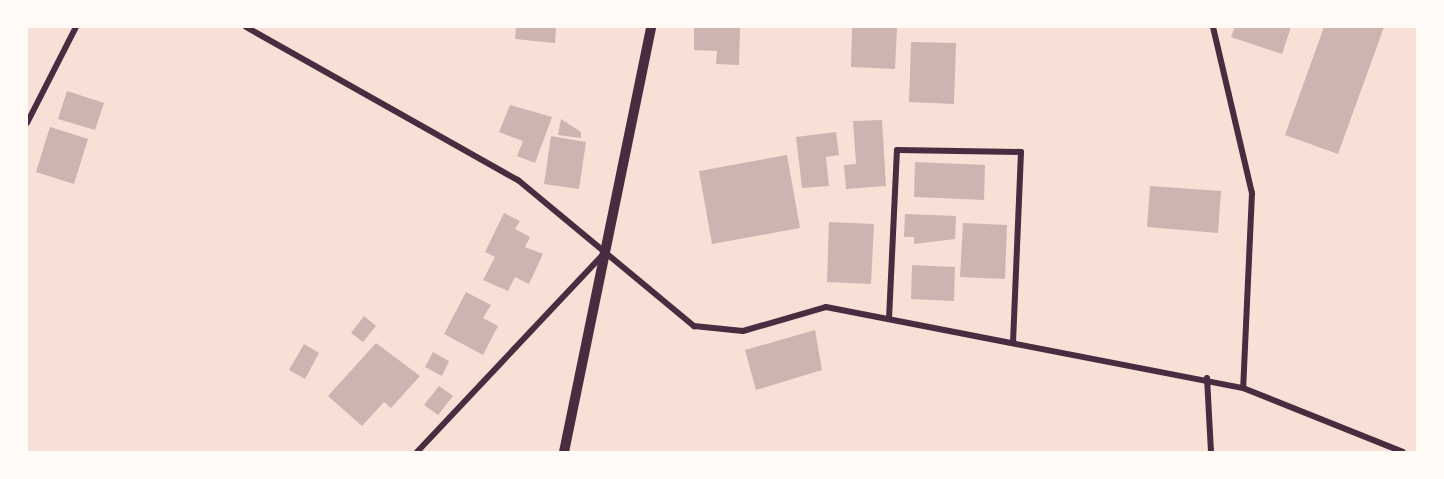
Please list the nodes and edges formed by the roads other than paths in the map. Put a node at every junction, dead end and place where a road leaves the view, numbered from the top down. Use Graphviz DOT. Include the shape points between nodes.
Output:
graph roads {
  1 [pos="76,27"];
  2 [pos="246,27"];
  3 [pos="651,27"];
  4 [pos="1213,27"];
  5 [pos="27,123"];
  6 [pos="605,252"];
  7 [pos="889,319"];
  8 [pos="1013,342"];
  9 [pos="1207,378"];
  10 [pos="1243,388"];
  11 [pos="417,452"];
  12 [pos="564,452"];
  13 [pos="1211,452"];
  14 [pos="1403,452"];
  1 -- 5 [label="street"];
  2 -- 6 [label="street" via="518,180"];
  3 -- 6 [label="street"];
  4 -- 10 [label="street" via="1252,193"];
  6 -- 7 [label="street" via="694,326 743,331 826,307"];
  6 -- 11 [label="street"];
  6 -- 12 [label="street"];
  7 -- 8 [label="street"];
  7 -- 8 [label="street" via="897,150 1021,152"];
  8 -- 9 [label="street"];
  9 -- 10 [label="street"];
  9 -- 13 [label="street"];
  10 -- 14 [label="street"];
}
